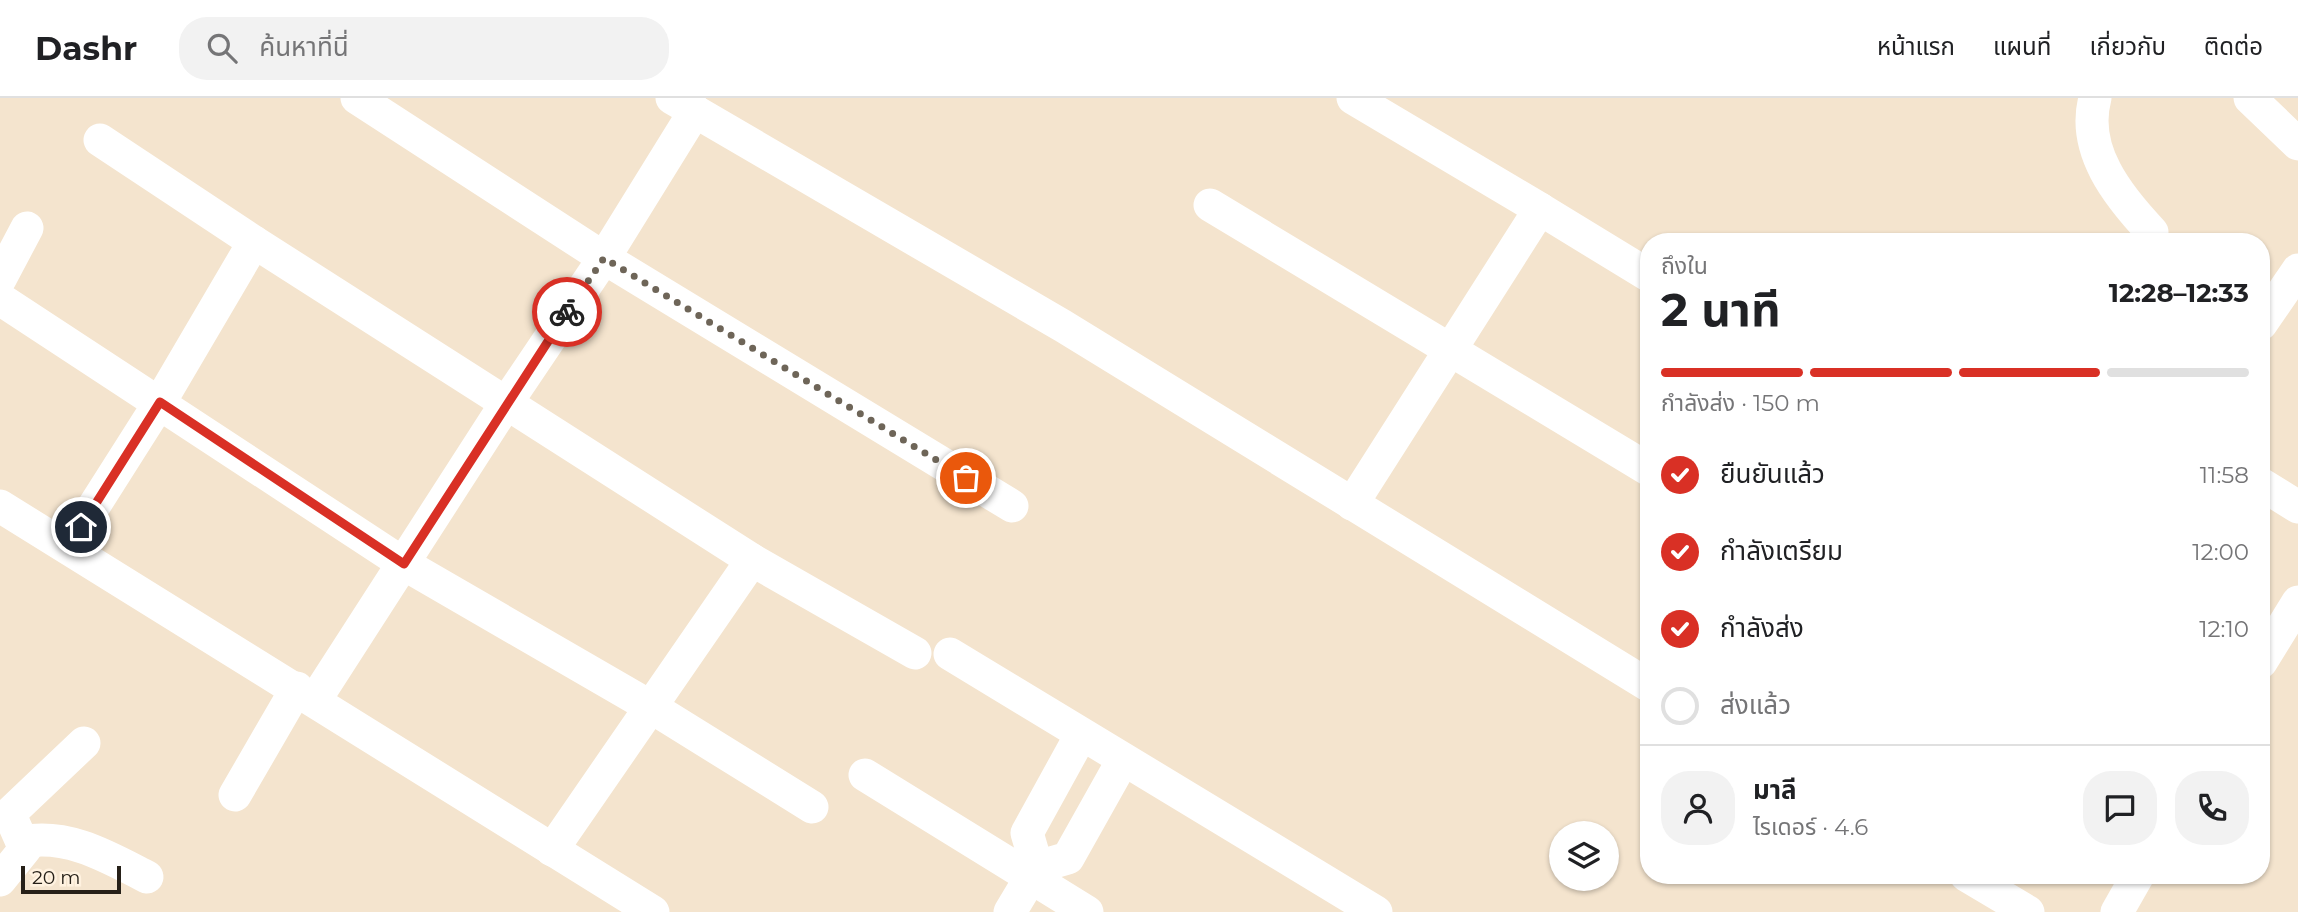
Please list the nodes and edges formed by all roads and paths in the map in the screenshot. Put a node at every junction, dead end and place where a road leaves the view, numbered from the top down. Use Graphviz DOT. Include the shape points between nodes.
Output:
graph roads {
  1 [pos="357,98"];
  2 [pos="1353,98"];
  3 [pos="2095,98"];
  4 [pos="2250,98"];
  5 [pos="684,105"];
  6 [pos="100,140"];
  7 [pos="2298,144"];
  8 [pos="1210,205"];
  9 [pos="1540,209"];
  10 [pos="27,228"];
  11 [pos="2152,232"];
  12 [pos="254,242"];
  13 [pos="604,258"];
  14 [pos="1640,270"];
  15 [pos="2298,270"];
  16 [pos="0,278"];
  17 [pos="0,299"];
  18 [pos="2270,311"];
  19 [pos="1452,349"];
  20 [pos="507,401"];
  21 [pos="160,402"];
  22 [pos="1640,465"];
  23 [pos="2270,490"];
  24 [pos="1352,504"];
  25 [pos="0,506"];
  26 [pos="1012,506"];
  27 [pos="2298,507"];
  28 [pos="68,547"];
  29 [pos="752,560"];
  30 [pos="404,564"];
  31 [pos="2298,602"];
  32 [pos="2270,647"];
  33 [pos="915,653"];
  34 [pos="950,654"];
  35 [pos="1640,680"];
  36 [pos="306,694"];
  37 [pos="650,707"];
  38 [pos="1081,735"];
  39 [pos="84,743"];
  40 [pos="1123,760"];
  41 [pos="865,775"];
  42 [pos="235,795"];
  43 [pos="812,807"];
  44 [pos="10,823"];
  45 [pos="552,850"];
  46 [pos="1034,872"];
  47 [pos="147,877"];
  48 [pos="0,880"];
  49 [pos="1981,884"];
  50 [pos="2133,884"];
  51 [pos="653,912"];
  52 [pos="1010,912"];
  53 [pos="1087,912"];
  54 [pos="1376,912"];
  55 [pos="2028,912"];
  56 [pos="2117,912"];
  1 -- 13 [label="street"];
  2 -- 9 [label="street"];
  3 -- 11 [label="street" via="2090,116 2100,160 2119,197"];
  4 -- 7 [label="street"];
  5 -- 13 [label="street"];
  5 -- 24 [label="street" via="1063,326"];
  6 -- 12 [label="street"];
  8 -- 19 [label="street"];
  9 -- 14 [label="street"];
  9 -- 19 [label="street"];
  10 -- 16 [label="street"];
  12 -- 20 [label="street"];
  12 -- 21 [label="street"];
  13 -- 20 [label="street"];
  13 -- 26 [label="street"];
  15 -- 18 [label="street"];
  17 -- 21 [label="street"];
  19 -- 22 [label="street"];
  19 -- 24 [label="street"];
  20 -- 29 [label="street"];
  20 -- 30 [label="street"];
  21 -- 28 [label="street"];
  21 -- 30 [label="street"];
  23 -- 27 [label="street"];
  24 -- 35 [label="street"];
  25 -- 28 [label="street"];
  28 -- 36 [label="street"];
  29 -- 33 [label="street"];
  29 -- 37 [label="street"];
  30 -- 36 [label="street"];
  30 -- 37 [label="street"];
  31 -- 32 [label="street"];
  34 -- 38 [label="street"];
  36 -- 42 [label="street"];
  36 -- 45 [label="street"];
  37 -- 43 [label="street"];
  37 -- 45 [label="street"];
  38 -- 40 [label="street"];
  38 -- 46 [label="street" via="1027,833"];
  39 -- 44 [label="street"];
  40 -- 46 [label="street" via="1068,858"];
  40 -- 54 [label="street"];
  41 -- 46 [label="street"];
  44 -- 47 [label="street" via="35,839 70,842"];
  44 -- 48 [label="street" via="25,849"];
  45 -- 51 [label="street"];
  46 -- 52 [label="street"];
  46 -- 53 [label="street"];
  49 -- 55 [label="street"];
  50 -- 56 [label="street"];
}
